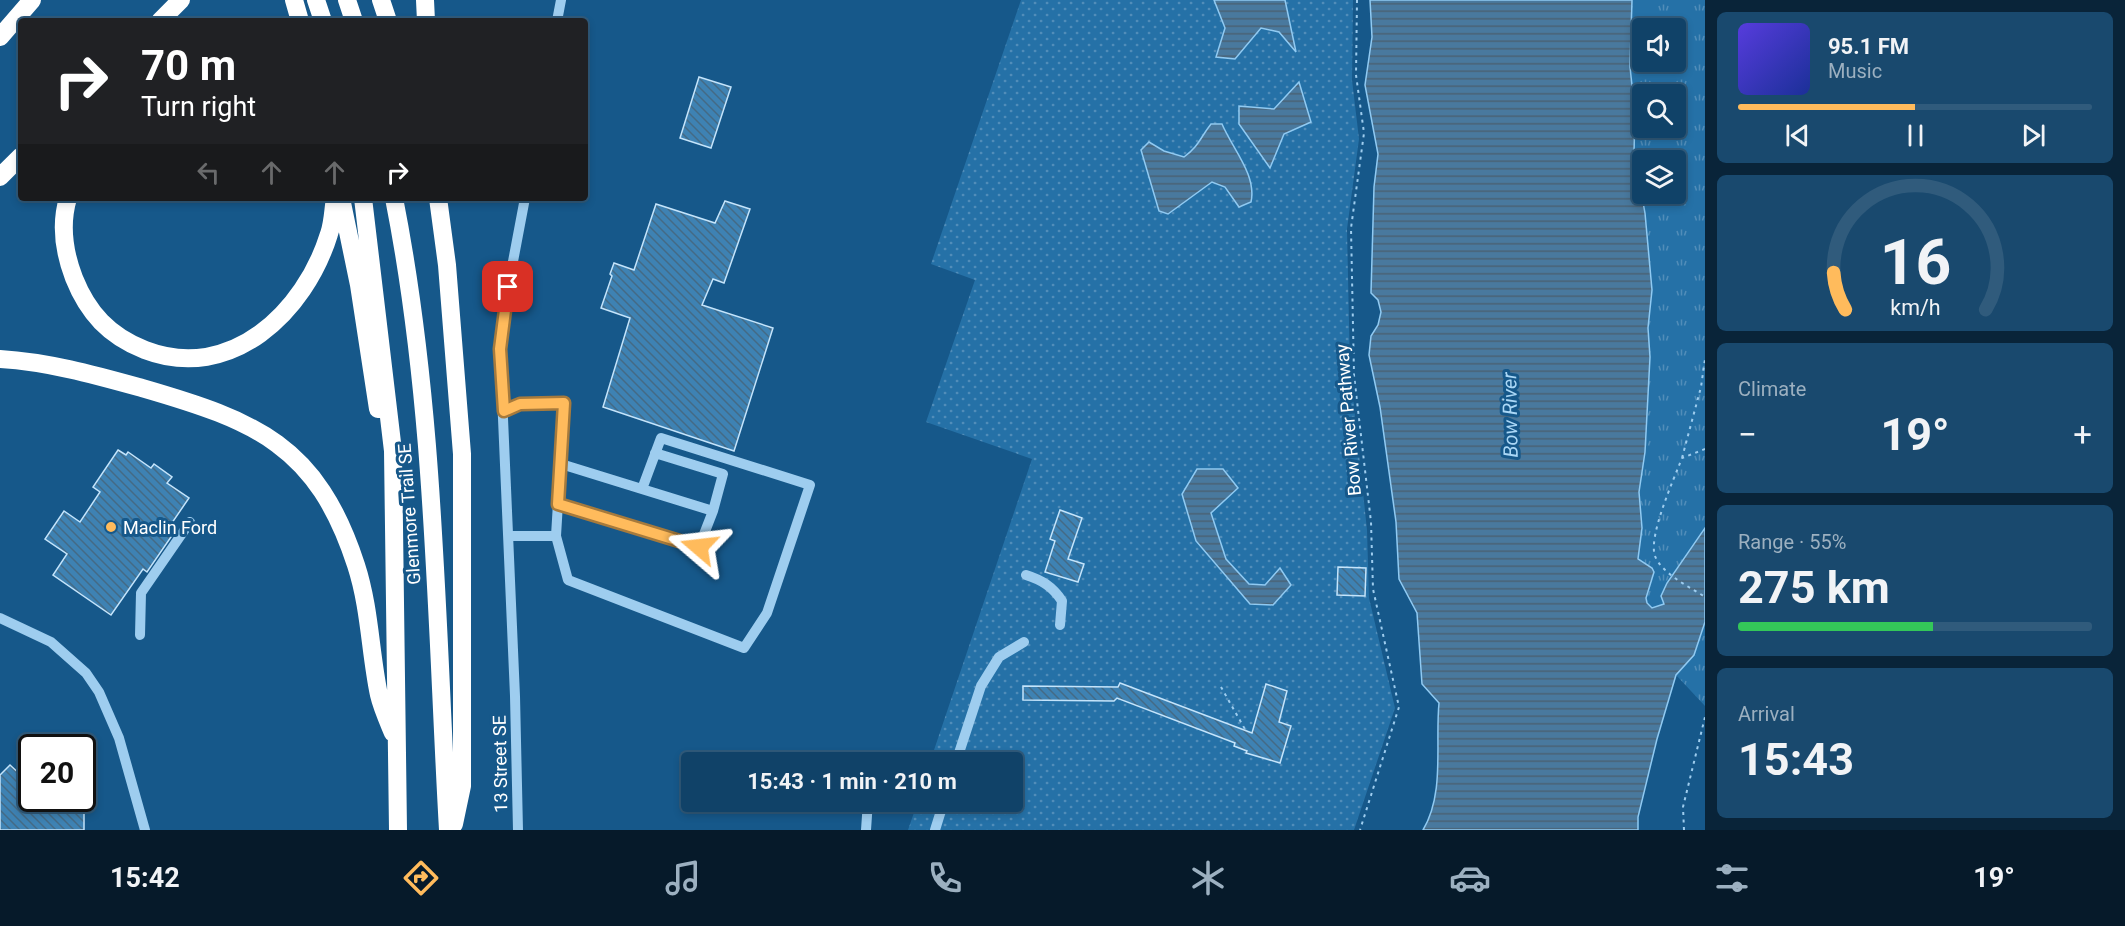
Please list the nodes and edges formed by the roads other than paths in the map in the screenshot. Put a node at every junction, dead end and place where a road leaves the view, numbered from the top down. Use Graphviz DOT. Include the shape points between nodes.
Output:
graph roads {
  1 [pos="32,0"];
  2 [pos="48,0"];
  3 [pos="181,0"];
  4 [pos="191,0"];
  5 [pos="294,0"];
  6 [pos="316,0"];
  7 [pos="347,0"];
  8 [pos="381,0"];
  9 [pos="425,0"];
  10 [pos="561,0"];
  11 [pos="30,18"];
  12 [pos="162,18"];
  13 [pos="178,18"];
  14 [pos="299,18"];
  15 [pos="322,18"];
  16 [pos="353,18"];
  17 [pos="387,18"];
  18 [pos="426,18"];
  19 [pos="558,18"];
  20 [pos="18,30"];
  21 [pos="0,37"];
  22 [pos="0,49"];
  23 [pos="18,159"];
  24 [pos="0,177"];
  25 [pos="68,201"];
  26 [pos="335,201"];
  27 [pos="342,201"];
  28 [pos="363,201"];
  29 [pos="394,201"];
  30 [pos="437,201"];
  31 [pos="524,201"];
  32 [pos="0,359"];
  33 [pos="504,411"];
  34 [pos="393,451"];
  35 [pos="655,453"];
  36 [pos="561,464"];
  37 [pos="642,489"];
  38 [pos="558,504"];
  39 [pos="713,511"];
  40 [pos="190,522"];
  41 [pos="509,536"];
  42 [pos="556,536"];
  43 [pos="1026,574"];
  44 [pos="0,618"];
  45 [pos="1060,625"];
  46 [pos="140,635"];
  47 [pos="1024,642"];
  48 [pos="397,743"];
  49 [pos="959,752"];
  50 [pos="867,812"];
  51 [pos="941,812"];
  52 [pos="145,830"];
  53 [pos="398,830"];
  54 [pos="448,830"];
  55 [pos="453,830"];
  56 [pos="518,830"];
  57 [pos="866,830"];
  58 [pos="935,830"];
  1 -- 21 [label="highway"];
  2 -- 11 [label="highway"];
  3 -- 12 [label="highway"];
  4 -- 13 [label="highway"];
  5 -- 14 [label="highway"];
  6 -- 15 [label="highway"];
  7 -- 16 [label="highway"];
  8 -- 17 [label="highway"];
  9 -- 18 [label="highway"];
  10 -- 19 [label="street"];
  20 -- 22 [label="highway"];
  23 -- 24 [label="highway"];
  25 -- 26 [label="highway" via="63,229 65,248 88,309 126,342 166,357 198,358 219,355 245,344 264,332 292,304 319,260 330,232"];
  27 -- 34 [label="highway" via="379,419"];
  28 -- 34 [label="highway, Glenmore Trail SE"];
  29 -- 54 [label="highway, Glenmore Trail SE" via="417,344 427,455"];
  30 -- 55 [label="highway" via="447,265 462,454 462,786"];
  31 -- 33 [label="street, 13 Street SE" via="500,349"];
  32 -- 48 [label="highway" via="49,364 204,407 240,420 301,464 340,520 357,567 379,697"];
  33 -- 36 [label="street" via="520,404 564,403"];
  33 -- 41 [label="street, 13 Street SE"];
  34 -- 48 [label="highway, Glenmore Trail SE"];
  35 -- 37 [label="street"];
  35 -- 39 [label="street" via="723,474"];
  35 -- 42 [label="street" via="661,438 810,485 767,613 744,648 568,580"];
  36 -- 37 [label="street"];
  36 -- 38 [label="street"];
  37 -- 39 [label="street"];
  38 -- 39 [label="street" via="699,547"];
  38 -- 42 [label="street"];
  40 -- 46 [label="street" via="141,593"];
  41 -- 42 [label="street"];
  41 -- 56 [label="street, 13 Street SE"];
  43 -- 45 [label="street" via="1054,590 1062,601"];
  44 -- 52 [label="street" via="51,642 80,667 99,692 119,738"];
  47 -- 49 [label="street" via="999,657 981,686"];
  48 -- 53 [label="highway, Glenmore Trail SE"];
  50 -- 57 [label="street"];
  51 -- 58 [label="street"];
}
